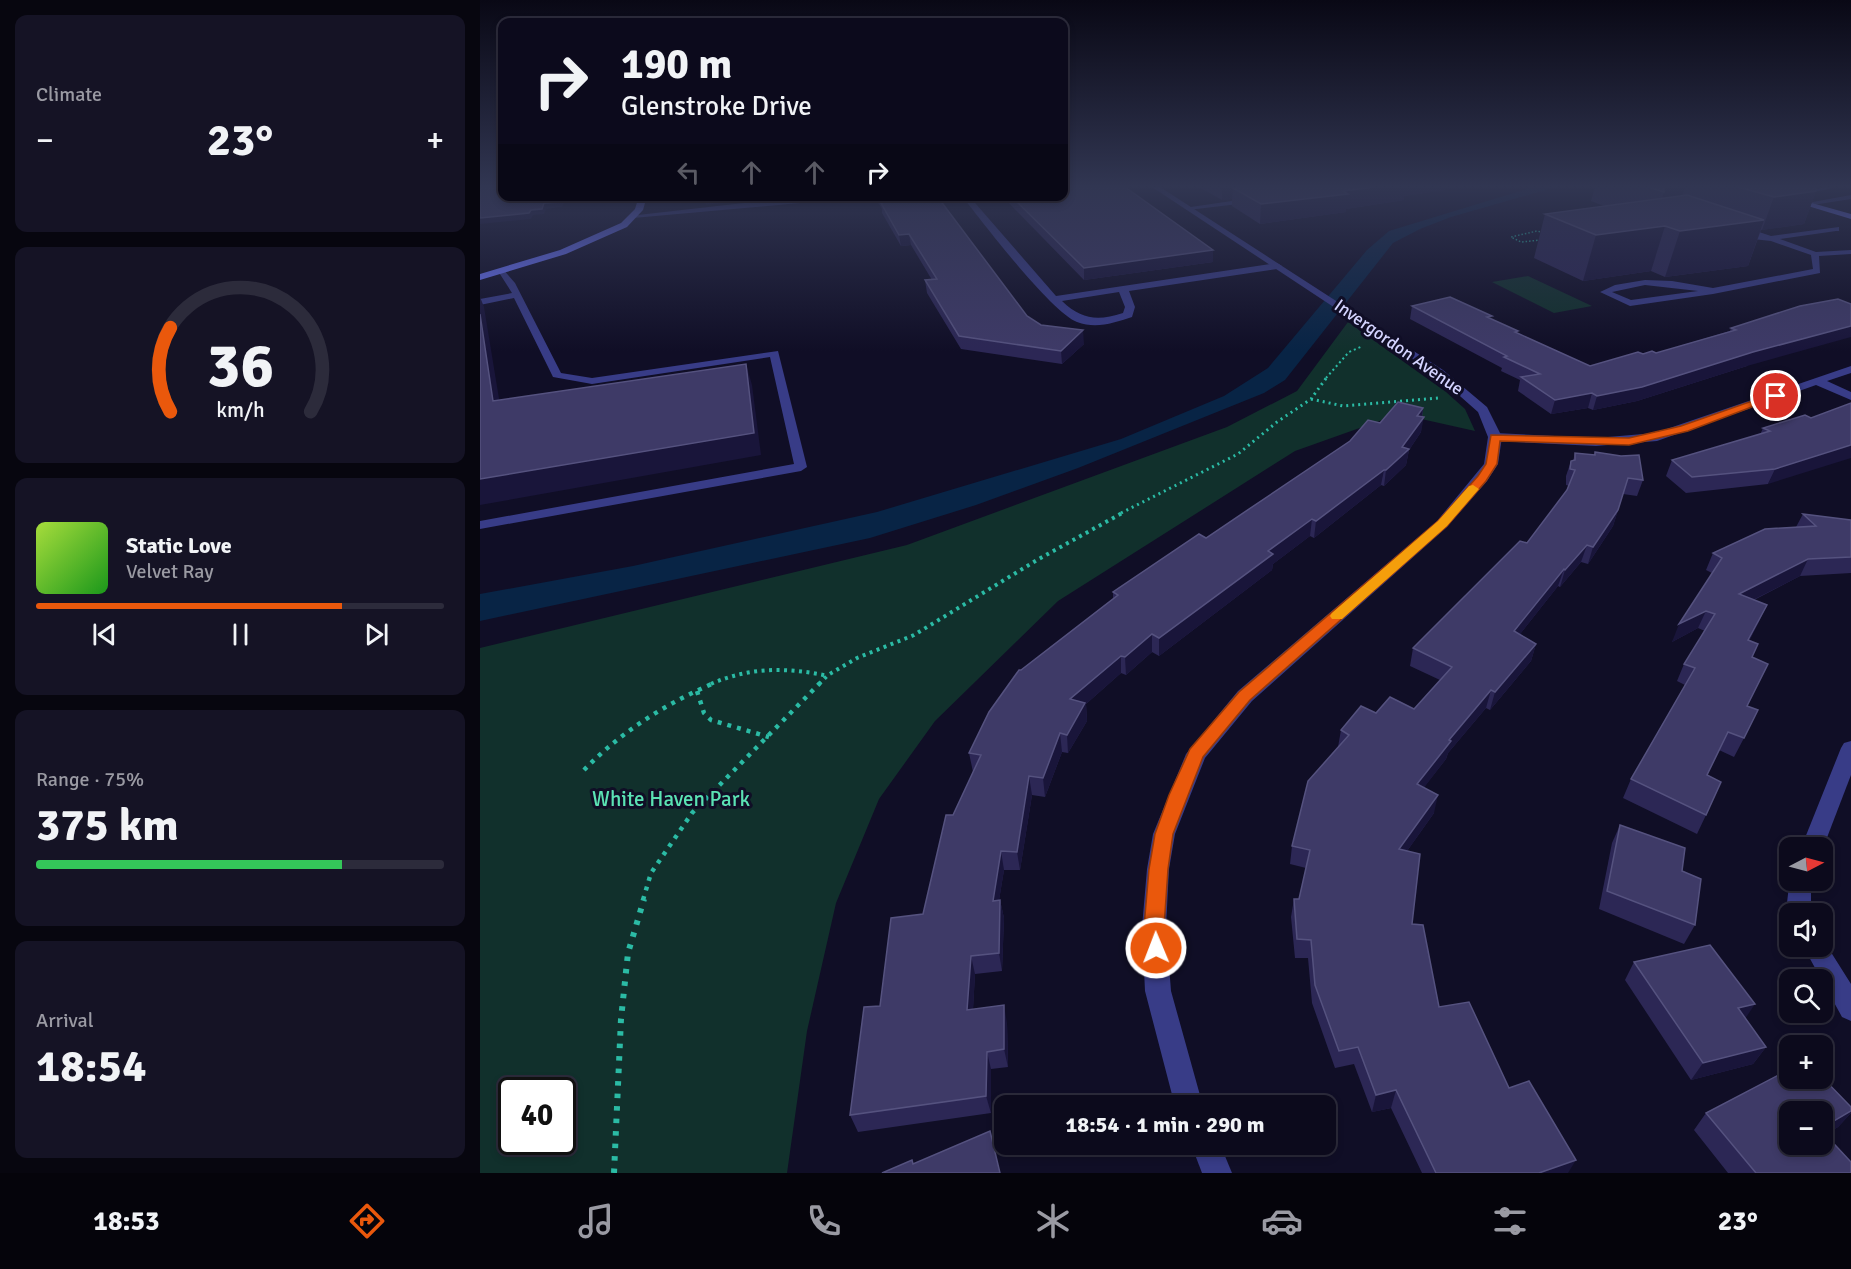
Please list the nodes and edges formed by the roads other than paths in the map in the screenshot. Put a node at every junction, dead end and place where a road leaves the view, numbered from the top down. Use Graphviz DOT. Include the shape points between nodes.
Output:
graph roads {
  1 [pos="586,242"];
  2 [pos="1005,242"];
  3 [pos="1240,242"];
  4 [pos="1780,242"];
  5 [pos="1851,244"];
  6 [pos="1851,252"];
  7 [pos="1819,253"];
  8 [pos="1277,266"];
  9 [pos="502,271"];
  10 [pos="480,277"];
  11 [pos="1123,289"];
  12 [pos="1713,291"];
  13 [pos="517,295"];
  14 [pos="1054,299"];
  15 [pos="480,302"];
  16 [pos="1652,309"];
  17 [pos="1851,369"];
  18 [pos="1818,382"];
  19 [pos="1851,396"];
  20 [pos="1495,437"];
  21 [pos="480,525"];
  22 [pos="1851,748"];
  23 [pos="1816,837"];
  24 [pos="1821,957"];
  25 [pos="1851,1008"];
  26 [pos="1186,1095"];
  27 [pos="1210,1155"];
  28 [pos="1217,1173"];
  1 -- 9 [label="main road"];
  2 -- 14 [label="street"];
  3 -- 8 [label="street, Invergordon Avenue"];
  4 -- 7 [label="lane"];
  5 -- 7 [label="lane"];
  6 -- 7 [label="lane"];
  7 -- 12 [label="lane" via="1817,271"];
  8 -- 11 [label="street"];
  8 -- 20 [label="street, Invergordon Avenue" via="1439,372 1483,410"];
  9 -- 10 [label="main road"];
  9 -- 13 [label="lane"];
  11 -- 14 [label="street"];
  11 -- 14 [label="street" via="1130,307 1128,315 1109,321 1083,322"];
  12 -- 12 [label="lane" via="1644,281 1604,292 1630,303"];
  12 -- 16 [label="lane" via="1700,299"];
  13 -- 15 [label="lane"];
  13 -- 21 [label="lane" via="557,375 592,381 774,353 801,467"];
  17 -- 18 [label="street"];
  18 -- 19 [label="street"];
  18 -- 20 [label="street" via="1647,438 1555,441"];
  20 -- 26 [label="street" via="1491,464 1442,524 1245,696 1196,754 1164,834 1154,927 1158,991"];
  22 -- 23 [label="street"];
  24 -- 25 [label="street"];
  27 -- 28 [label="street"];
}
